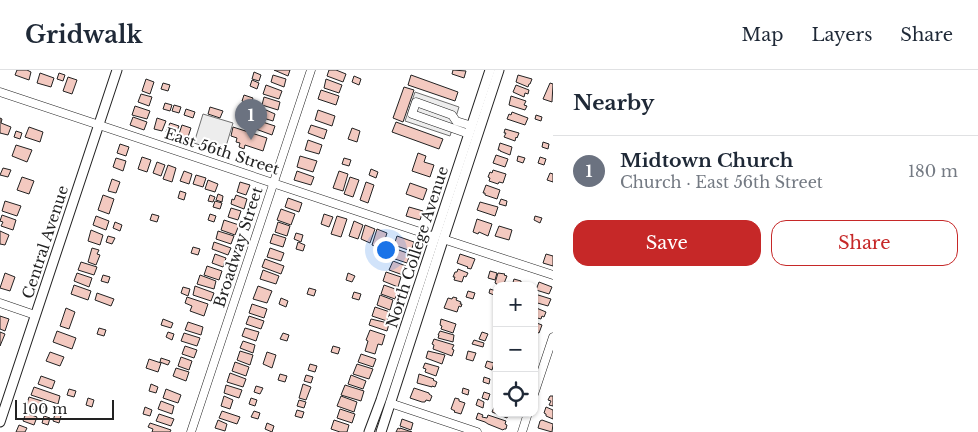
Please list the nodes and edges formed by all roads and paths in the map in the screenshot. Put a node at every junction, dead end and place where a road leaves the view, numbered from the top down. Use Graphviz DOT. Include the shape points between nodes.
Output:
graph roads {
  1 [pos="117,70"];
  2 [pos="311,70"];
  3 [pos="490,70"];
  4 [pos="499,70"];
  5 [pos="0,92"];
  6 [pos="99,125"];
  7 [pos="455,125"];
  8 [pos="470,130"];
  9 [pos="274,182"];
  10 [pos="439,238"];
  11 [pos="553,275"];
  12 [pos="0,303"];
  13 [pos="36,315"];
  14 [pos="553,337"];
  15 [pos="538,382"];
  16 [pos="390,403"];
  17 [pos="527,417"];
  18 [pos="0,422"];
  19 [pos="191,432"];
  20 [pos="369,432"];
  21 [pos="381,432"];
  22 [pos="477,432"];
  23 [pos="522,432"];
  1 -- 6 [label="main road, Central Avenue"];
  2 -- 9 [label="street, Broadway Street"];
  3 -- 8 [label="main road, North College Avenue"];
  4 -- 10 [label="main road, North College Avenue"];
  5 -- 6 [label="street, East 56th Street"];
  6 -- 9 [label="street, East 56th Street"];
  6 -- 13 [label="main road, Central Avenue"];
  7 -- 7 [label="street" via="452,114 416,102 412,114"];
  7 -- 8 [label="street"];
  8 -- 10 [label="main road, North College Avenue"];
  9 -- 10 [label="street, East 56th Street"];
  9 -- 19 [label="street, Broadway Street"];
  10 -- 11 [label="street, East 56th Street"];
  10 -- 16 [label="main road, North College Avenue"];
  10 -- 20 [label="main road, North College Avenue"];
  12 -- 13 [label="street"];
  13 -- 18 [label="main road, Central Avenue"];
  14 -- 15 [label="street"];
  16 -- 21 [label="main road, North College Avenue"];
  16 -- 22 [label="street"];
  17 -- 23 [label="street"];
}
